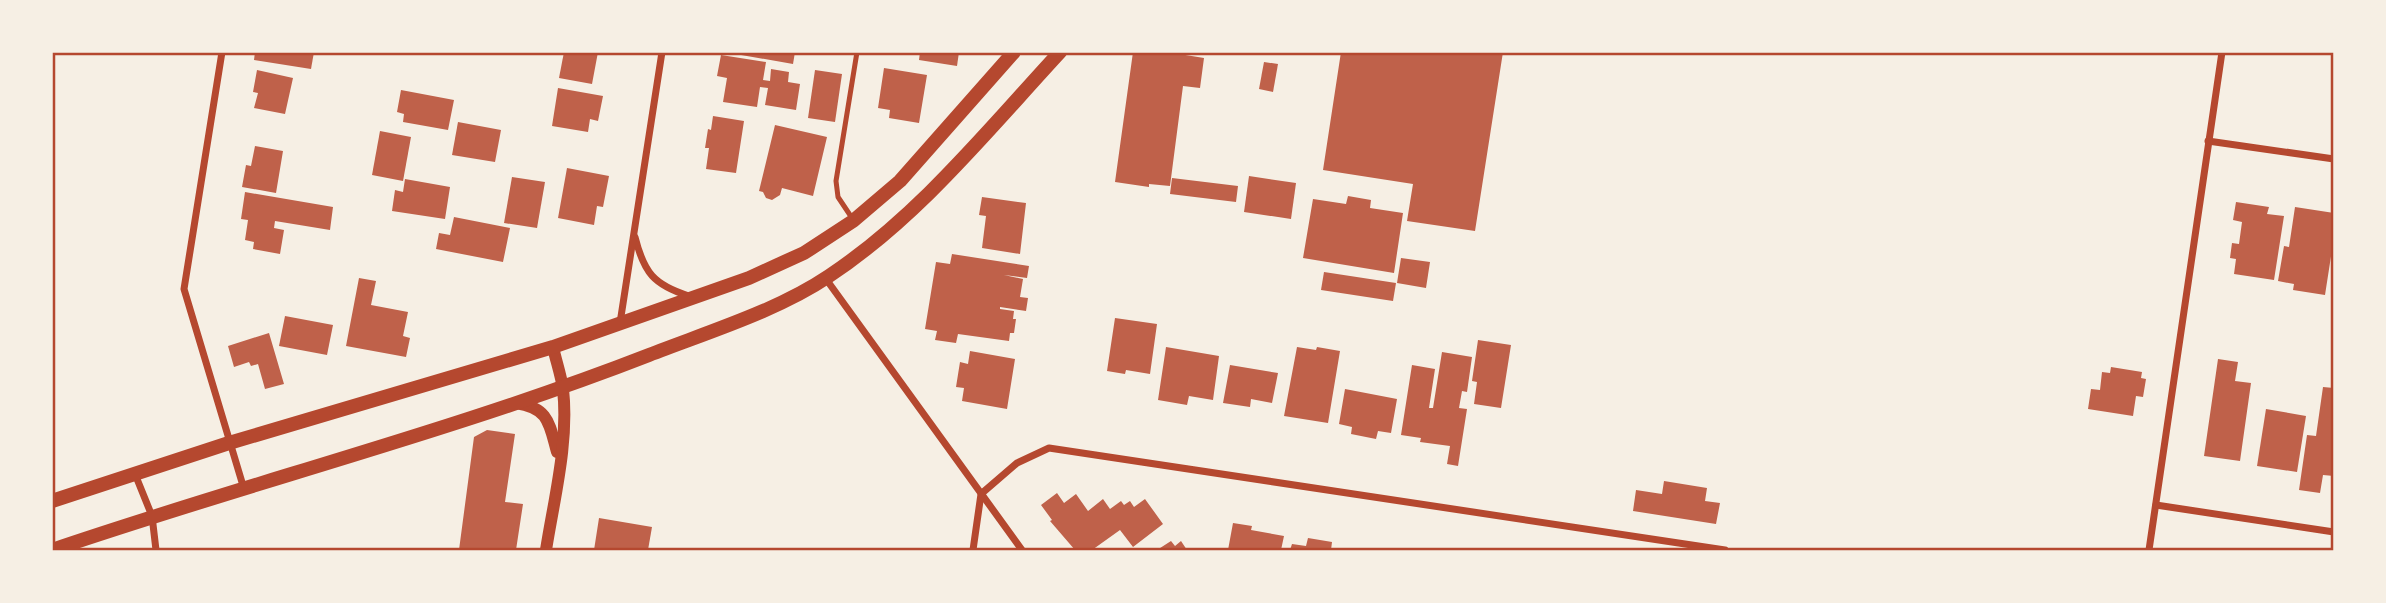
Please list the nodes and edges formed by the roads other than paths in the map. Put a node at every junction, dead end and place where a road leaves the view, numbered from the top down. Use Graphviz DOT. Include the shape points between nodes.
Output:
graph roads {
  1 [pos="222,52"];
  2 [pos="662,52"];
  3 [pos="857,52"];
  4 [pos="1014,52"];
  5 [pos="1060,52"];
  6 [pos="2222,52"];
  7 [pos="2208,141"];
  8 [pos="2333,159"];
  9 [pos="853,221"];
  10 [pos="634,233"];
  11 [pos="826,279"];
  12 [pos="694,298"];
  13 [pos="620,323"];
  14 [pos="553,347"];
  15 [pos="563,388"];
  16 [pos="516,403"];
  17 [pos="229,443"];
  18 [pos="559,459"];
  19 [pos="135,473"];
  20 [pos="244,489"];
  21 [pos="981,494"];
  22 [pos="52,501"];
  23 [pos="2156,505"];
  24 [pos="152,516"];
  25 [pos="2333,532"];
  26 [pos="52,550"];
  27 [pos="156,551"];
  28 [pos="546,551"];
  29 [pos="972,551"];
  30 [pos="1023,551"];
  31 [pos="1725,551"];
  32 [pos="2149,551"];
  1 -- 17 [label="street" via="184,289"];
  2 -- 10 [label="street"];
  3 -- 9 [label="lane" via="836,181 838,197"];
  4 -- 9 [label="main road" via="900,181"];
  5 -- 11 [label="main road" via="919,203 877,243"];
  6 -- 7 [label="street"];
  7 -- 8 [label="street"];
  7 -- 23 [label="street"];
  9 -- 12 [label="main road" via="804,253"];
  10 -- 12 [label="street" via="641,261 664,288"];
  10 -- 13 [label="street"];
  11 -- 15 [label="main road" via="767,309"];
  11 -- 21 [label="street"];
  12 -- 13 [label="main road"];
  13 -- 14 [label="main road"];
  14 -- 15 [label="street"];
  14 -- 17 [label="main road"];
  15 -- 16 [label="main road"];
  15 -- 18 [label="street"];
  16 -- 18 [label="street" via="532,406 546,416"];
  16 -- 20 [label="main road"];
  17 -- 19 [label="main road"];
  17 -- 20 [label="street"];
  18 -- 28 [label="street"];
  19 -- 22 [label="main road"];
  19 -- 24 [label="street"];
  20 -- 24 [label="main road"];
  21 -- 29 [label="street"];
  21 -- 30 [label="street"];
  21 -- 31 [label="street" via="1017,463 1049,447"];
  23 -- 25 [label="street"];
  23 -- 32 [label="street"];
  24 -- 26 [label="main road"];
  24 -- 27 [label="street"];
}
